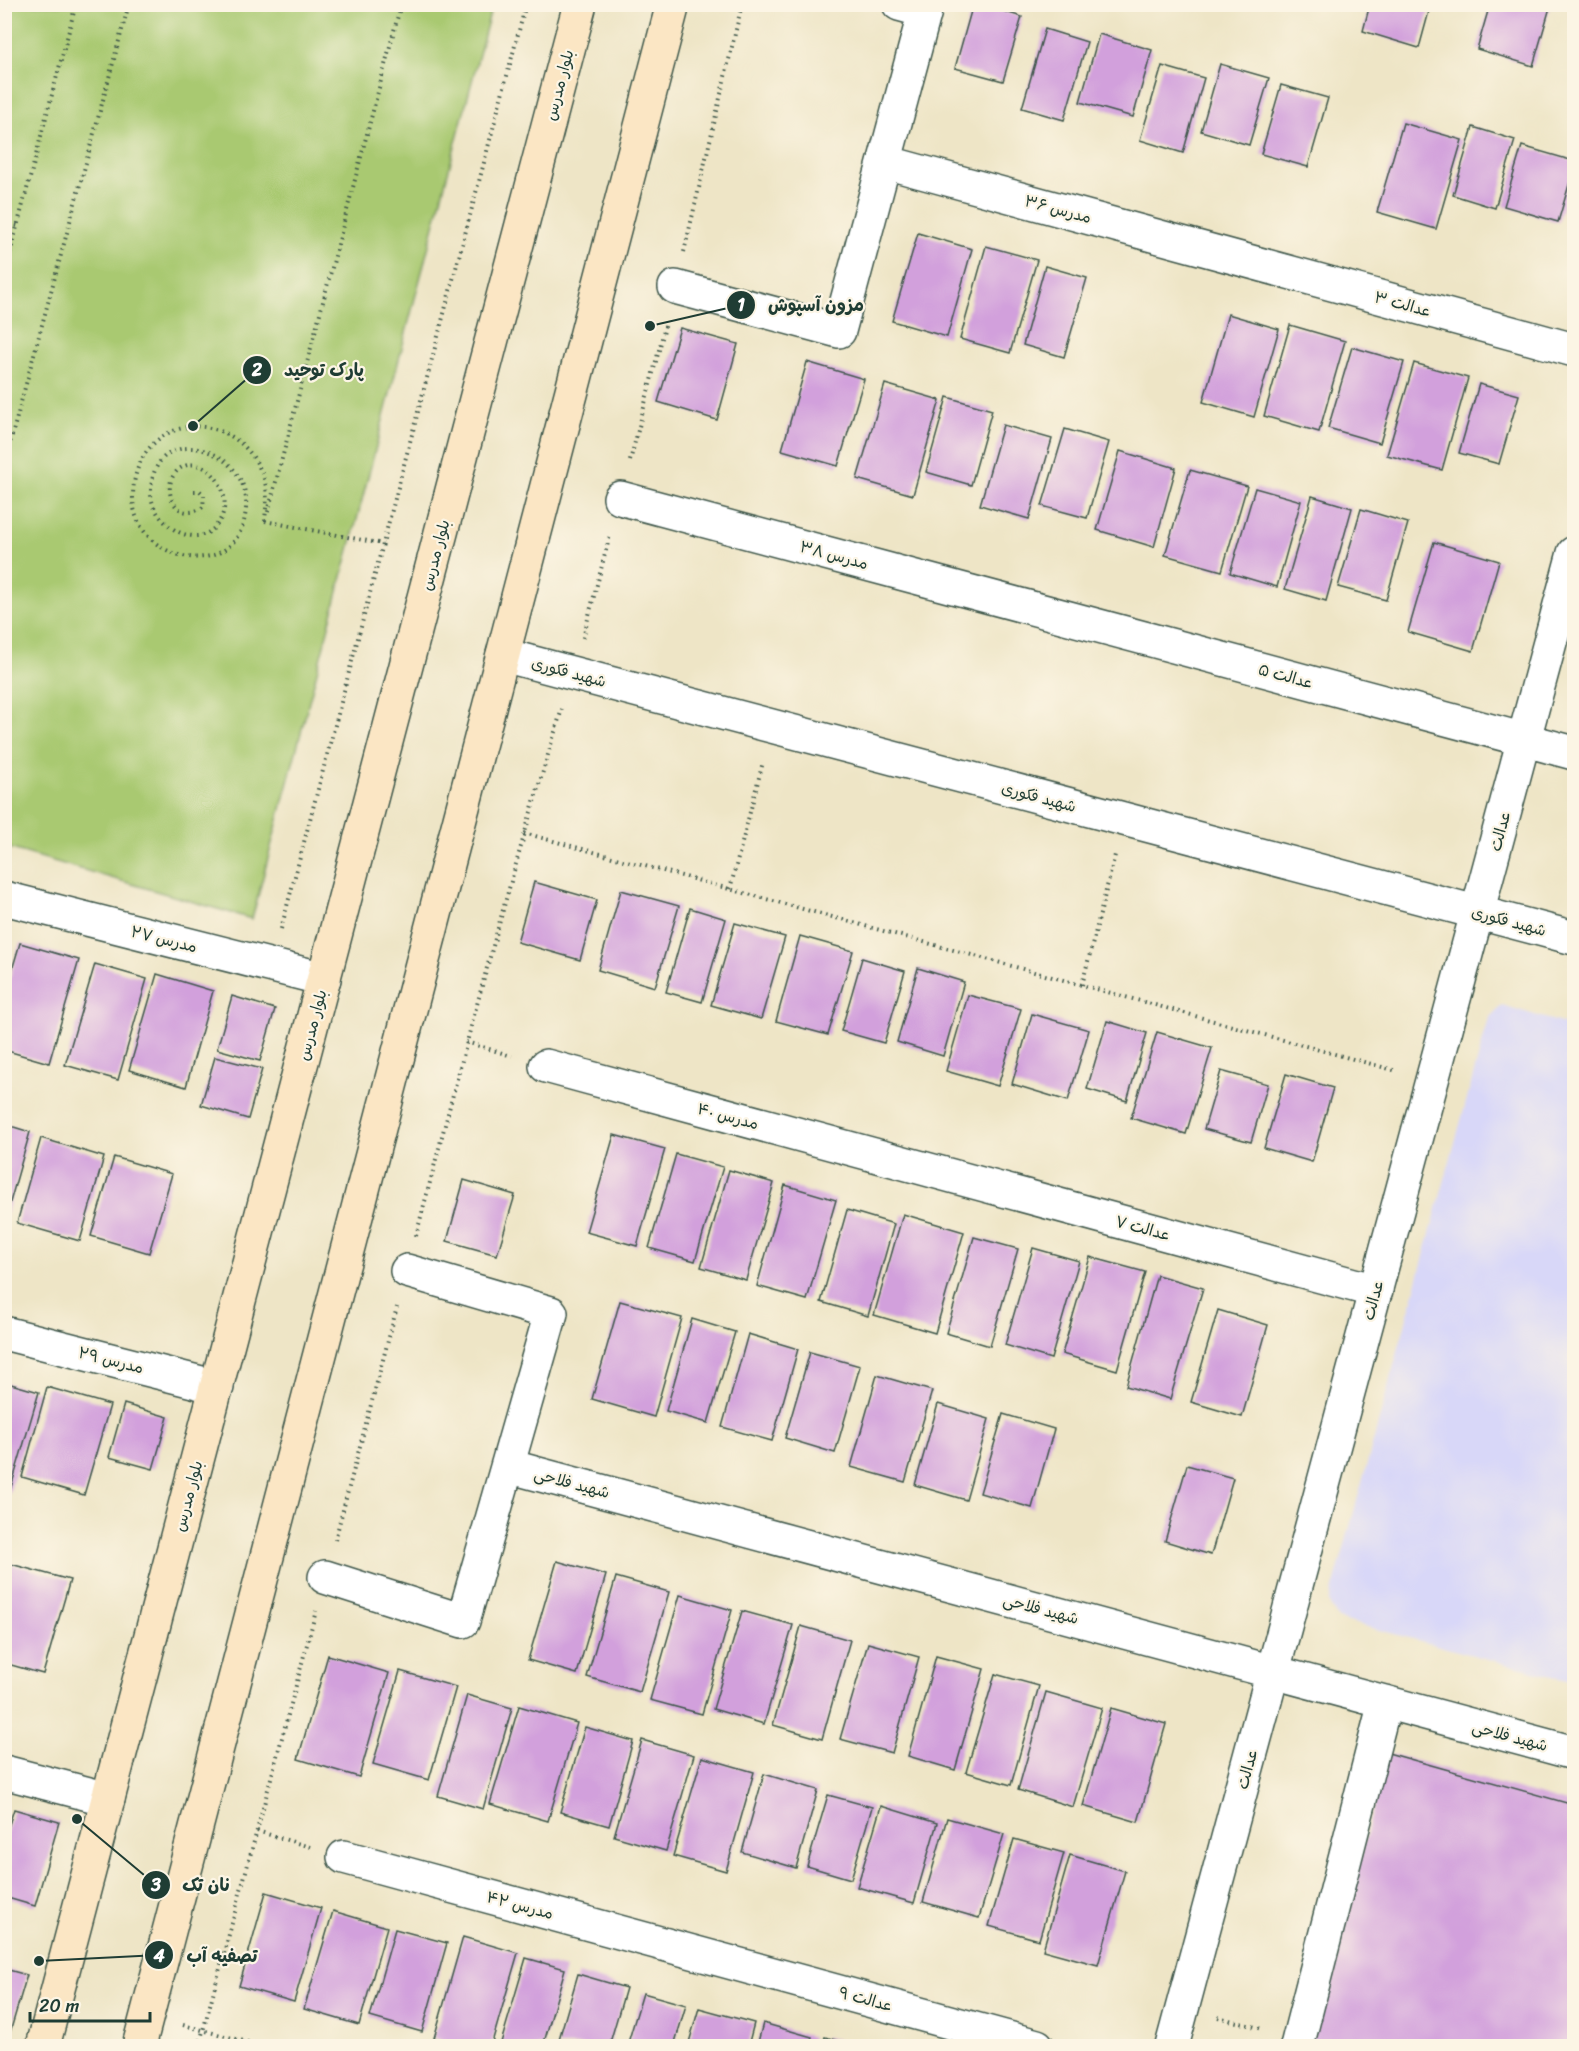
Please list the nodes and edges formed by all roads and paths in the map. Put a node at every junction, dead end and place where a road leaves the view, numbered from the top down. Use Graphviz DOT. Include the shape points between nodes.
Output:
graph roads {
  1 [pos="76,4"];
  2 [pos="129,4"];
  3 [pos="401,4"];
  4 [pos="526,4"];
  5 [pos="580,4"];
  6 [pos="673,4"];
  7 [pos="742,4"];
  8 [pos="900,4"];
  9 [pos="885,162"];
  10 [pos="4,223"];
  11 [pos="18,226"];
  12 [pos="1231,257"];
  13 [pos="4,276"];
  14 [pos="675,287"];
  15 [pos="1575,350"];
  16 [pos="4,465"];
  17 [pos="194,491"];
  18 [pos="620,498"];
  19 [pos="266,521"];
  20 [pos="383,544"];
  21 [pos="1575,553"];
  22 [pos="1048,613"];
  23 [pos="503,655"];
  24 [pos="573,673"];
  25 [pos="773,726"];
  26 [pos="1524,740"];
  27 [pos="1575,753"];
  28 [pos="1124,819"];
  29 [pos="524,833"];
  30 [pos="730,889"];
  31 [pos="4,898"];
  32 [pos="1478,913"];
  33 [pos="1575,938"];
  34 [pos="271,966"];
  35 [pos="324,979"];
  36 [pos="1082,985"];
  37 [pos="466,1042"];
  38 [pos="546,1066"];
  39 [pos="1432,1080"];
  40 [pos="910,1165"];
  41 [pos="407,1271"];
  42 [pos="1376,1291"];
  43 [pos="4,1333"];
  44 [pos="217,1387"];
  45 [pos="508,1466"];
  46 [pos="325,1577"];
  47 [pos="1274,1672"];
  48 [pos="1385,1702"];
  49 [pos="1575,1753"];
  50 [pos="4,1772"];
  51 [pos="108,1799"];
  52 [pos="256,1831"];
  53 [pos="344,1857"];
  54 [pos="695,1952"];
  55 [pos="1183,2008"];
  56 [pos="143,2031"];
  57 [pos="203,2031"];
  58 [pos="1298,2043"];
  59 [pos="43,2046"];
  60 [pos="199,2046"];
  61 [pos="263,2046"];
  62 [pos="1037,2046"];
  63 [pos="1172,2046"];
  1 -- 11 [label="path"];
  2 -- 16 [label="path"];
  3 -- 19 [label="path"];
  4 -- 20 [label="path"];
  5 -- 35 [label="main road, بلوار مدرس"];
  6 -- 23 [label="main road"];
  7 -- 14 [label="path"];
  8 -- 9 [label="street" via="925,11"];
  9 -- 12 [label="street, مدرس ۳۶"];
  9 -- 14 [label="street" via="839,331"];
  10 -- 11 [label="path"];
  11 -- 13 [label="path"];
  12 -- 15 [label="street, عدالت ۳"];
  14 -- 18 [label="path"];
  17 -- 19 [label="path" via="204,495 203,507 196,512 180,510 173,502 170,492 175,473 183,467 196,465 217,477 225,505 222,516 207,533 183,534 169,527 153,507 152,481 156,468 167,455 194,447 208,450 236,473 245,490 247,508 235,541 218,554 201,559 164,549 142,529 133,486 145,453 156,440 179,428 211,428 231,436 254,457 267,493"];
  18 -- 22 [label="street, مدرس ۳۸"];
  18 -- 24 [label="path"];
  19 -- 20 [label="path"];
  20 -- 34 [label="path"];
  21 -- 26 [label="street, عدالت"];
  22 -- 26 [label="street, عدالت ۵"];
  23 -- 24 [label="street, شهید فکوری"];
  23 -- 56 [label="main road"];
  24 -- 25 [label="street, شهید فکوری"];
  24 -- 29 [label="path"];
  25 -- 28 [label="street, شهید فکوری"];
  25 -- 30 [label="path"];
  26 -- 27 [label="street, عدالت ۵"];
  26 -- 32 [label="street, عدالت"];
  28 -- 32 [label="street, شهید فکوری"];
  28 -- 36 [label="path"];
  29 -- 30 [label="path"];
  29 -- 37 [label="path"];
  30 -- 36 [label="path"];
  31 -- 34 [label="street, مدرس ۲۷"];
  32 -- 33 [label="street, شهید فکوری"];
  32 -- 39 [label="street, عدالت"];
  34 -- 35 [label="street, مدرس ۲۷"];
  35 -- 44 [label="main road, بلوار مدرس"];
  36 -- 39 [label="path"];
  37 -- 38 [label="path"];
  37 -- 41 [label="path"];
  38 -- 40 [label="street, مدرس ۴۰"];
  39 -- 42 [label="street, عدالت"];
  40 -- 42 [label="street, عدالت ۷"];
  41 -- 45 [label="street" via="551,1313"];
  41 -- 46 [label="path"];
  42 -- 47 [label="street, عدالت"];
  43 -- 44 [label="street, مدرس ۲۹"];
  44 -- 51 [label="main road, بلوار مدرس"];
  45 -- 46 [label="street" via="463,1621"];
  45 -- 47 [label="street, شهید فلاحی"];
  46 -- 52 [label="path"];
  47 -- 48 [label="street, شهید فلاحی"];
  47 -- 55 [label="street, عدالت"];
  48 -- 49 [label="street, شهید فلاحی"];
  48 -- 58 [label="street"];
  50 -- 51 [label="street"];
  51 -- 59 [label="main road, بلوار مدرس"];
  52 -- 53 [label="path"];
  52 -- 57 [label="path"];
  53 -- 54 [label="street, مدرس ۴۲"];
  54 -- 62 [label="street, عدالت ۹"];
  55 -- 58 [label="path"];
  55 -- 63 [label="street, عدالت"];
  56 -- 57 [label="path"];
  57 -- 60 [label="path"];
  57 -- 61 [label="path"];
}
